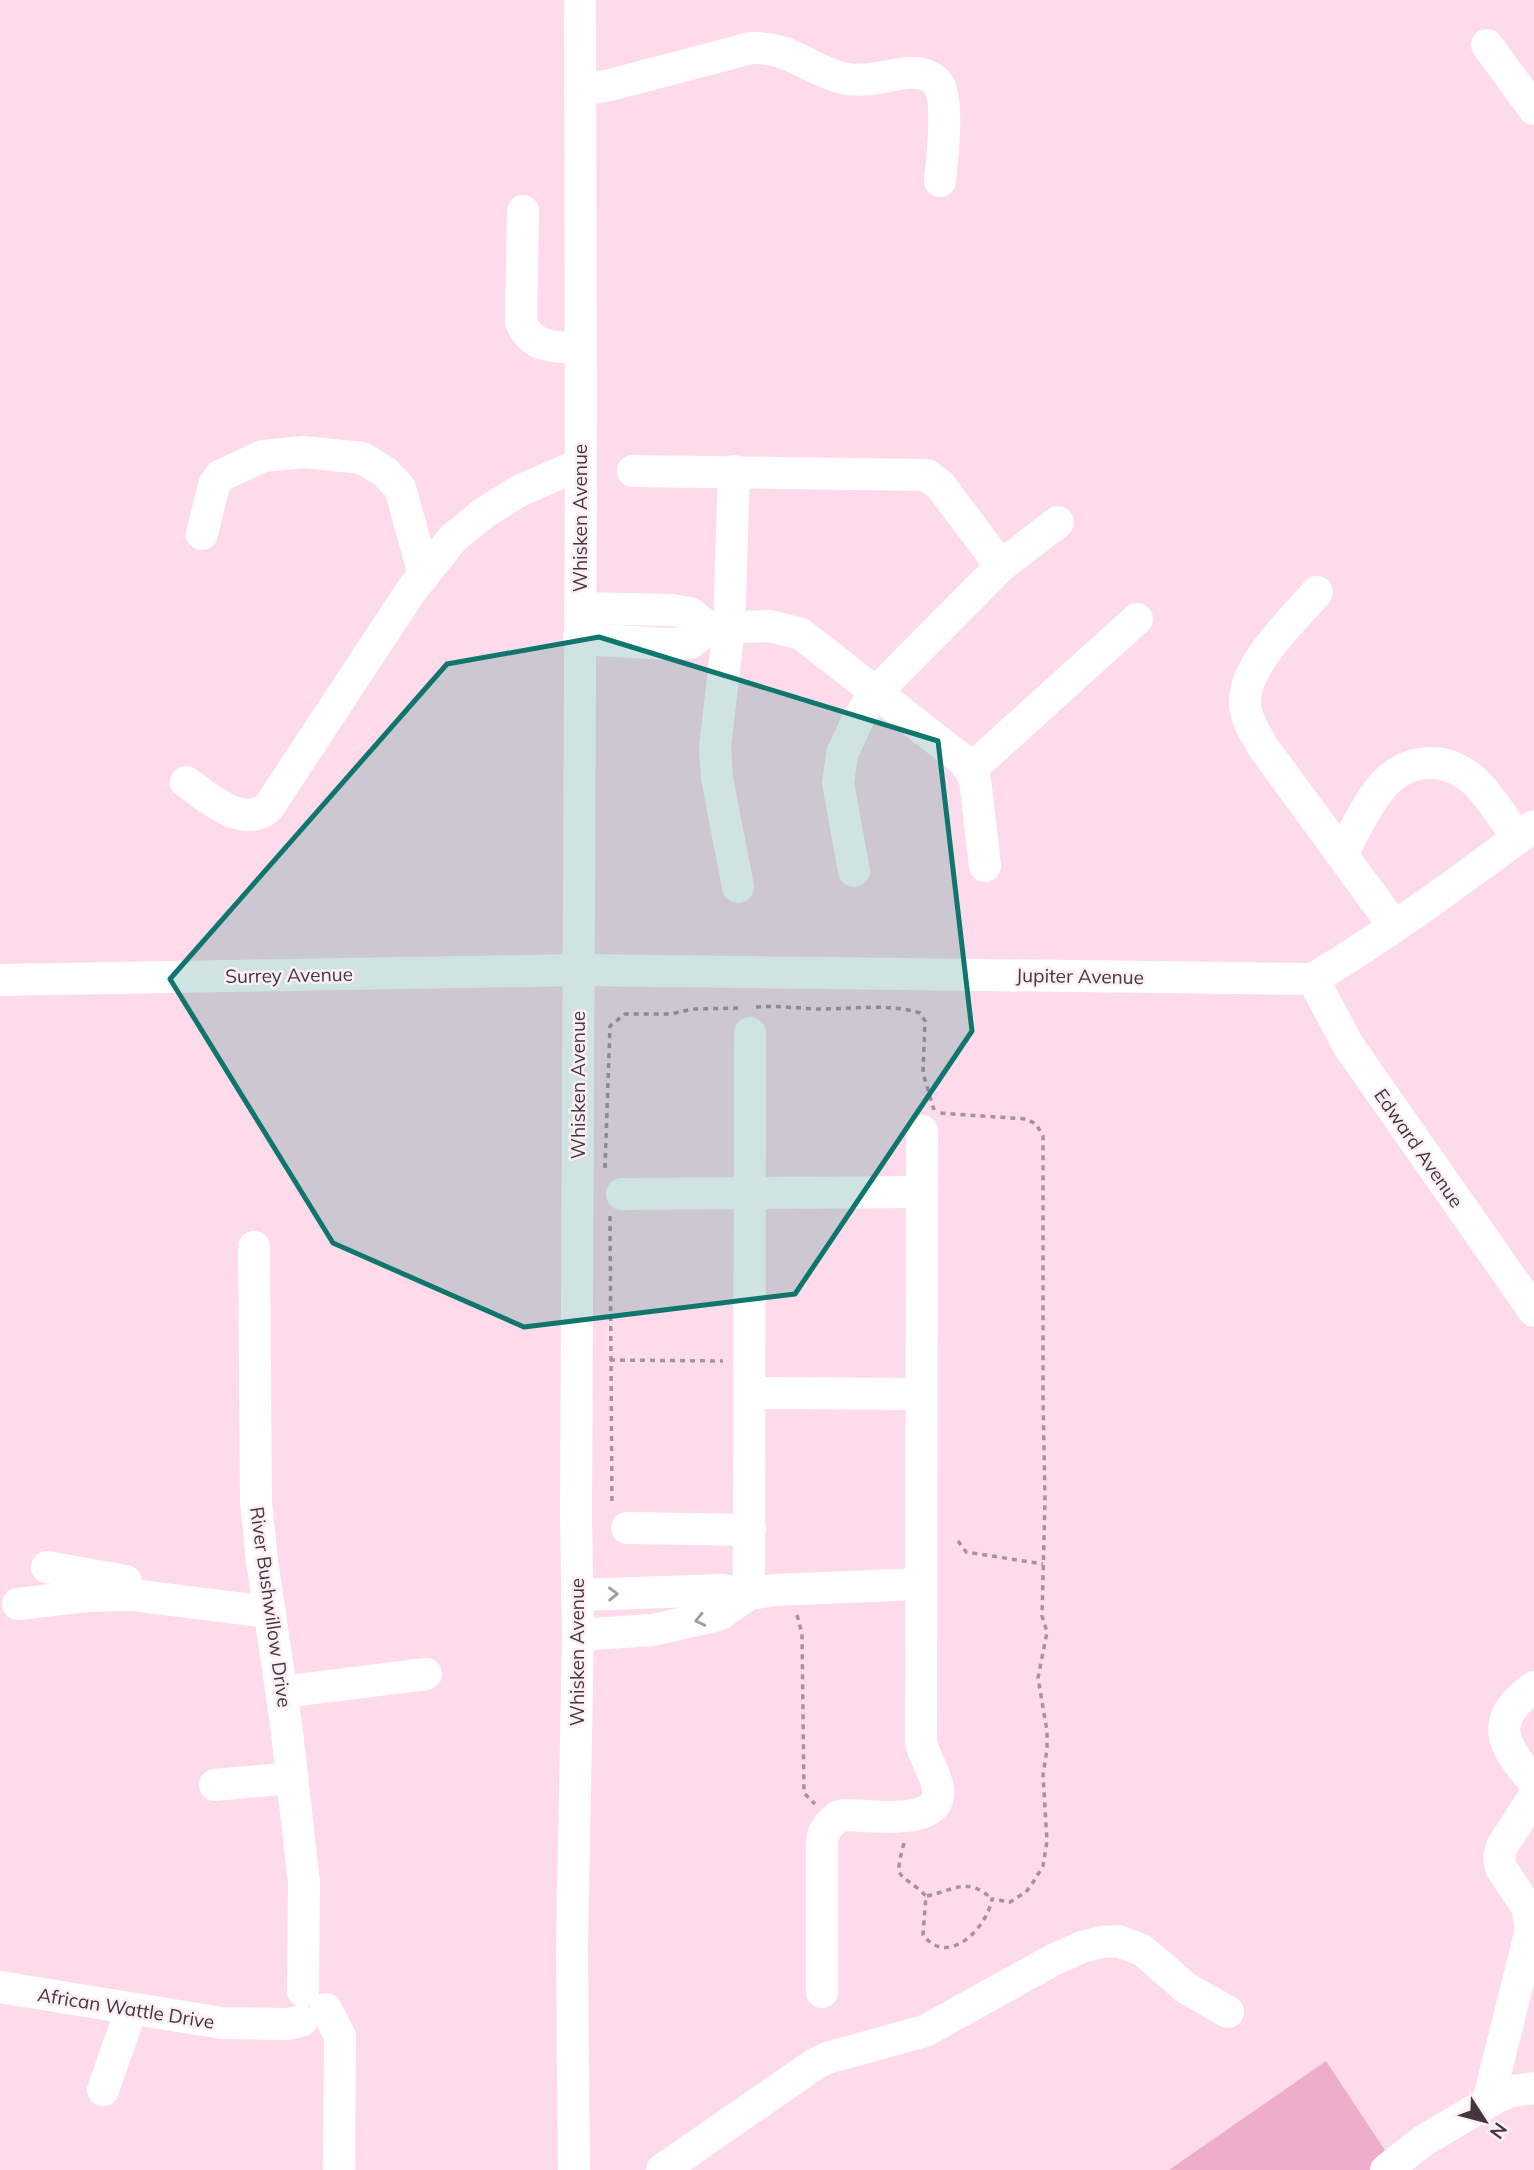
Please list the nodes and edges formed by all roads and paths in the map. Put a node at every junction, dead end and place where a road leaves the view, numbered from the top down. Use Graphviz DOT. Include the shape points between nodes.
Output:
graph roads {
  1 [pos="580,0"];
  2 [pos="1487,45"];
  3 [pos="580,90"];
  4 [pos="1534,109"];
  5 [pos="940,181"];
  6 [pos="523,211"];
  7 [pos="580,349"];
  8 [pos="581,464"];
  9 [pos="634,471"];
  10 [pos="734,471"];
  11 [pos="1058,522"];
  12 [pos="202,534"];
  13 [pos="1001,566"];
  14 [pos="424,575"];
  15 [pos="1317,592"];
  16 [pos="638,609"];
  17 [pos="1137,619"];
  18 [pos="580,623"];
  19 [pos="719,628"];
  20 [pos="635,642"];
  21 [pos="877,691"];
  22 [pos="970,770"];
  23 [pos="186,782"];
  24 [pos="1526,832"];
  25 [pos="1342,854"];
  26 [pos="985,866"];
  27 [pos="855,871"];
  28 [pos="737,887"];
  29 [pos="1394,926"];
  30 [pos="578,970"];
  31 [pos="0,979"];
  32 [pos="1313,979"];
  33 [pos="767,1006"];
  34 [pos="750,1033"];
  35 [pos="922,1131"];
  36 [pos="749,1192"];
  37 [pos="922,1192"];
  38 [pos="622,1194"];
  39 [pos="254,1247"];
  40 [pos="1534,1311"];
  41 [pos="610,1360"];
  42 [pos="750,1362"];
  43 [pos="750,1393"];
  44 [pos="921,1394"];
  45 [pos="627,1528"];
  46 [pos="750,1530"];
  47 [pos="958,1541"];
  48 [pos="1043,1564"];
  49 [pos="47,1567"];
  50 [pos="920,1584"];
  51 [pos="797,1588"];
  52 [pos="749,1594"];
  53 [pos="577,1595"];
  54 [pos="268,1603"];
  55 [pos="18,1604"];
  56 [pos="578,1635"];
  57 [pos="426,1674"];
  58 [pos="1534,1687"];
  59 [pos="282,1692"];
  60 [pos="292,1778"];
  61 [pos="1534,1782"];
  62 [pos="215,1785"];
  63 [pos="1534,1797"];
  64 [pos="905,1816"];
  65 [pos="837,1817"];
  66 [pos="926,1896"];
  67 [pos="992,1899"];
  68 [pos="0,1987"];
  69 [pos="822,1992"];
  70 [pos="309,2007"];
  71 [pos="131,2010"];
  72 [pos="1228,2012"];
  73 [pos="1534,2088"];
  74 [pos="103,2090"];
  75 [pos="1488,2102"];
  76 [pos="339,2170"];
  77 [pos="574,2170"];
  78 [pos="662,2170"];
  79 [pos="1386,2170"];
  1 -- 3 [label="street, Whisken Avenue"];
  2 -- 4 [label="street"];
  3 -- 5 [label="street" via="751,48 783,51 841,78 926,74 942,92"];
  3 -- 7 [label="street, Whisken Avenue"];
  6 -- 7 [label="street" via="521,322 527,336 537,343"];
  7 -- 8 [label="street, Whisken Avenue"];
  8 -- 14 [label="street" via="519,491 484,513 453,538"];
  8 -- 18 [label="street, Whisken Avenue"];
  9 -- 10 [label="street"];
  10 -- 13 [label="street" via="927,475 940,485"];
  10 -- 19 [label="street"];
  11 -- 13 [label="street"];
  12 -- 14 [label="street" via="214,485 220,477 252,461 303,452 362,458 400,488"];
  13 -- 21 [label="street"];
  14 -- 23 [label="street" via="260,814 233,813"];
  15 -- 25 [label="street" via="1260,660 1247,685 1245,703 1263,747"];
  16 -- 18 [label="street"];
  16 -- 19 [label="street" via="690,614"];
  16 -- 20 [label="street"];
  17 -- 22 [label="street"];
  18 -- 20 [label="street"];
  18 -- 30 [label="street, Whisken Avenue"];
  19 -- 20 [label="street" via="690,643"];
  19 -- 21 [label="street" via="771,626 801,634"];
  19 -- 28 [label="street" via="717,778"];
  21 -- 22 [label="street"];
  21 -- 27 [label="street" via="842,754 838,783"];
  22 -- 26 [label="street" via="980,805"];
  24 -- 25 [label="street" via="1473,780 1454,766 1432,761 1393,775 1377,792"];
  24 -- 29 [label="street"];
  25 -- 29 [label="street"];
  29 -- 32 [label="street"];
  30 -- 31 [label="street, Surrey Avenue"];
  30 -- 32 [label="street, Jupiter Avenue"];
  30 -- 53 [label="street, Whisken Avenue"];
  32 -- 40 [label="street, Edward Avenue" via="1348,1045"];
  33 -- 48 [label="path" via="920,1013 925,1021 923,1073 934,1116 942,1112 1026,1119 1036,1124 1043,1136"];
  34 -- 36 [label="street"];
  35 -- 37 [label="street"];
  36 -- 37 [label="street"];
  36 -- 38 [label="street"];
  36 -- 42 [label="street"];
  37 -- 44 [label="street"];
  39 -- 54 [label="street, River Bushwillow Drive" via="256,1502"];
  41 -- 42 [label="path"];
  42 -- 43 [label="street"];
  43 -- 44 [label="street"];
  43 -- 46 [label="street"];
  44 -- 50 [label="street"];
  45 -- 46 [label="street"];
  46 -- 52 [label="street"];
  47 -- 48 [label="path" via="965,1552"];
  48 -- 67 [label="path" via="1042,1616 1047,1632 1038,1678 1047,1731 1043,1775 1046,1854 1026,1892 1010,1902"];
  49 -- 54 [label="street"];
  50 -- 51 [label="street"];
  50 -- 64 [label="street" via="921,1743 938,1798 930,1811"];
  51 -- 52 [label="street"];
  51 -- 65 [label="path" via="804,1793"];
  53 -- 52 [label="street, one-way" via="723,1590"];
  52 -- 56 [label="street, one-way" via="719,1615 653,1630"];
  53 -- 56 [label="street, Whisken Avenue"];
  54 -- 55 [label="street" via="132,1595"];
  54 -- 59 [label="street, River Bushwillow Drive"];
  56 -- 77 [label="street, Whisken Avenue" via="572,1947"];
  57 -- 59 [label="street"];
  58 -- 61 [label="street" via="1516,1700 1507,1714 1504,1732"];
  59 -- 60 [label="street, River Bushwillow Drive"];
  60 -- 62 [label="street"];
  60 -- 70 [label="street, River Bushwillow Drive" via="304,1882 321,1965"];
  63 -- 75 [label="street" via="1499,1857 1501,1868 1527,1907 1531,1930"];
  64 -- 65 [label="street"];
  64 -- 66 [label="path" via="898,1870"];
  65 -- 69 [label="street" via="822,1841"];
  66 -- 67 [label="path" via="967,1886"];
  66 -- 67 [label="path" via="923,1935 937,1947 948,1948 967,1941 977,1931"];
  68 -- 71 [label="street, African Wattle Drive"];
  70 -- 71 [label="street, African Wattle Drive" via="288,2024 222,2023"];
  70 -- 76 [label="street" via="342,2058"];
  71 -- 74 [label="street"];
  72 -- 78 [label="street" via="1186,1988 1131,1945 1118,1941 1082,1947 925,2031 815,2064"];
  73 -- 75 [label="street" via="1511,2091"];
  75 -- 79 [label="street" via="1423,2141"];
}
